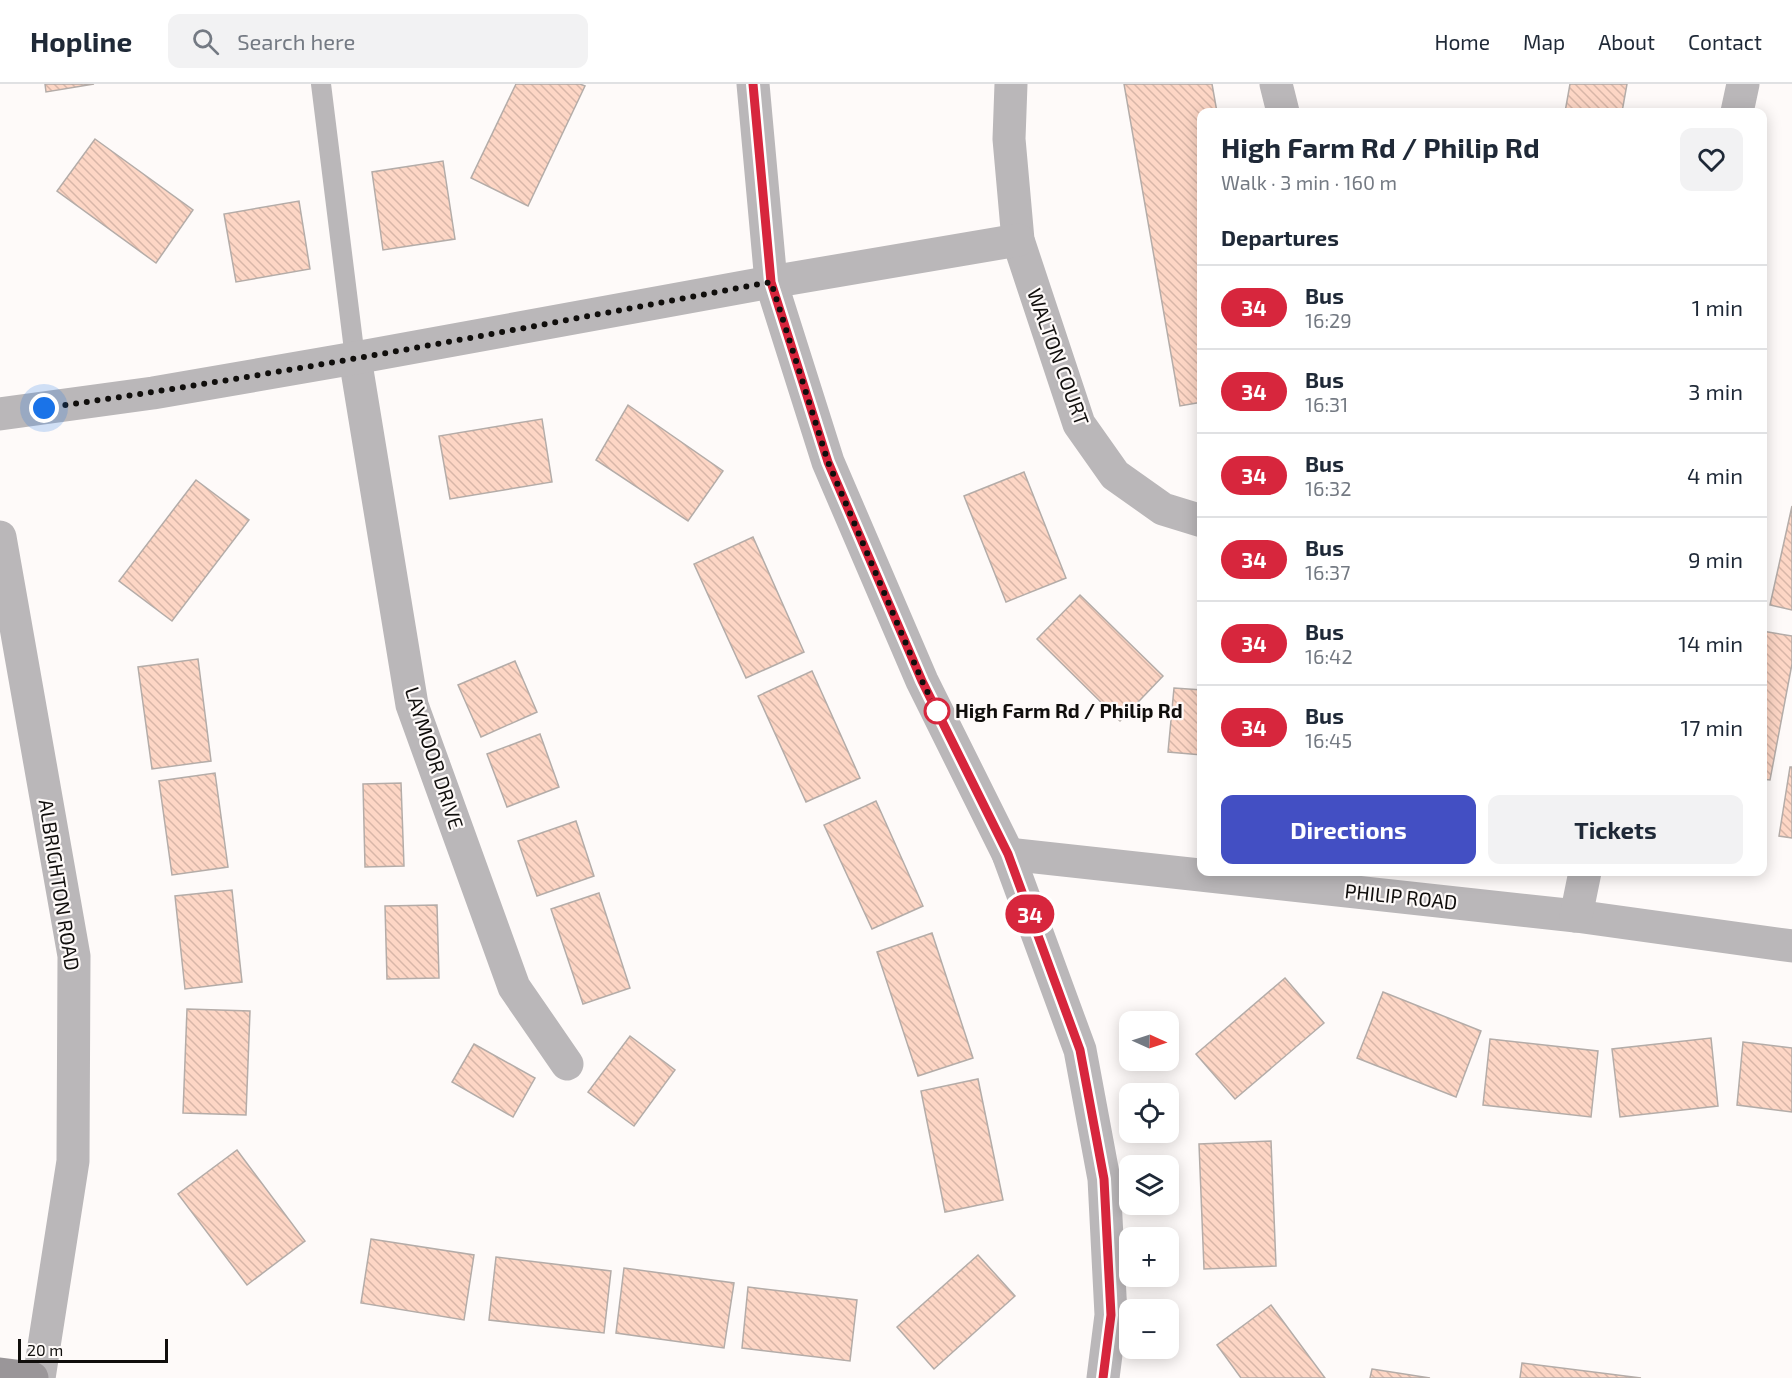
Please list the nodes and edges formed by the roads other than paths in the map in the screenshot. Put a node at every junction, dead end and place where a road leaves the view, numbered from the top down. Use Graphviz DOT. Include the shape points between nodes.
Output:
graph roads {
  1 [pos="321,84"];
  2 [pos="753,84"];
  3 [pos="1011,84"];
  4 [pos="1276,84"];
  5 [pos="1743,84"];
  6 [pos="1282,108"];
  7 [pos="1738,108"];
  8 [pos="1018,240"];
  9 [pos="771,282"];
  10 [pos="355,358"];
  11 [pos="0,414"];
  12 [pos="1197,519"];
  13 [pos="0,537"];
  14 [pos="1008,854"];
  15 [pos="1197,875"];
  16 [pos="1210,876"];
  17 [pos="1584,876"];
  18 [pos="1576,916"];
  19 [pos="1792,946"];
  20 [pos="567,1064"];
  21 [pos="0,1374"];
  22 [pos="32,1378"];
  23 [pos="39,1378"];
  24 [pos="1103,1378"];
  1 -- 10 [label="lane"];
  2 -- 9 [label="street"];
  3 -- 8 [label="street, WALTON COURT" via="1009,139"];
  4 -- 6 [label="street"];
  5 -- 7 [label="street"];
  8 -- 9 [label="street"];
  8 -- 12 [label="street, WALTON COURT" via="1079,424 1115,475 1163,509"];
  9 -- 10 [label="street"];
  9 -- 14 [label="street" via="828,462 922,681"];
  10 -- 11 [label="street" via="153,393"];
  10 -- 20 [label="street, LAYMOOR DRIVE" via="412,705 514,987"];
  13 -- 23 [label="street, ALBRIGHTON ROAD" via="74,956 73,1161"];
  14 -- 15 [label="street, PHILIP ROAD"];
  14 -- 24 [label="street" via="1080,1050 1104,1179 1111,1315"];
  16 -- 18 [label="street, PHILIP ROAD"];
  17 -- 18 [label="street"];
  18 -- 19 [label="street, PHILIP ROAD"];
  21 -- 22 [label="street"];
}
